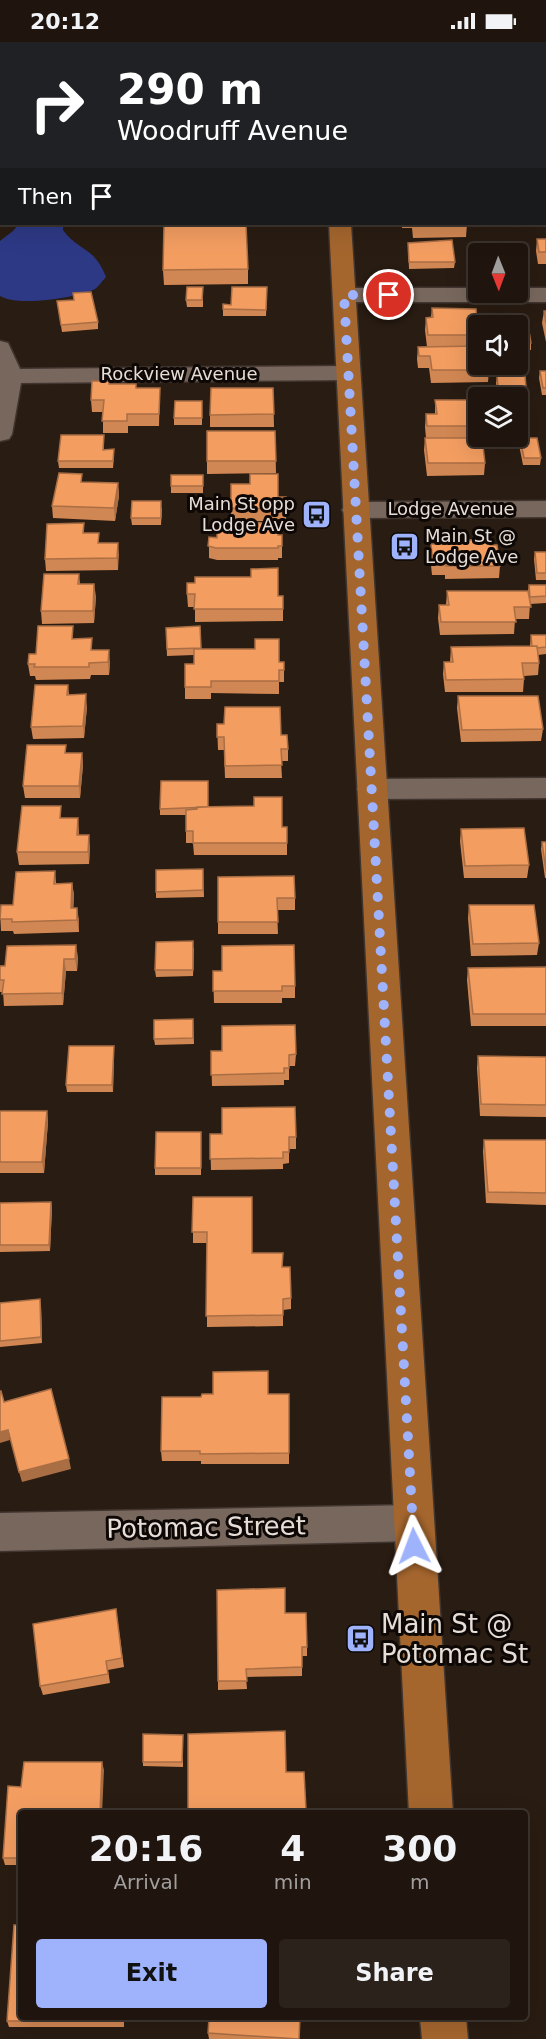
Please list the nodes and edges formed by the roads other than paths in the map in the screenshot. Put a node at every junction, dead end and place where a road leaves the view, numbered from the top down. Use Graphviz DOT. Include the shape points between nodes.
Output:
graph roads {
  1 [pos="340,225"];
  2 [pos="344,295"];
  3 [pos="546,295"];
  4 [pos="0,348"];
  5 [pos="348,373"];
  6 [pos="10,376"];
  7 [pos="0,434"];
  8 [pos="546,509"];
  9 [pos="355,510"];
  10 [pos="546,788"];
  11 [pos="372,789"];
  12 [pos="413,1523"];
  13 [pos="0,1532"];
  14 [pos="431,1810"];
  15 [pos="443,2020"];
  16 [pos="445,2039"];
  1 -- 2 [label="main road"];
  2 -- 3 [label="street"];
  2 -- 5 [label="main road"];
  4 -- 6 [label="street" via="9,364"];
  5 -- 6 [label="street, Rockview Avenue"];
  5 -- 9 [label="main road"];
  6 -- 7 [label="street"];
  8 -- 9 [label="street, Lodge Avenue"];
  9 -- 11 [label="main road"];
  10 -- 11 [label="street"];
  11 -- 12 [label="main road"];
  12 -- 13 [label="street, Potomac Street"];
  12 -- 14 [label="main road"];
  15 -- 16 [label="main road"];
}
